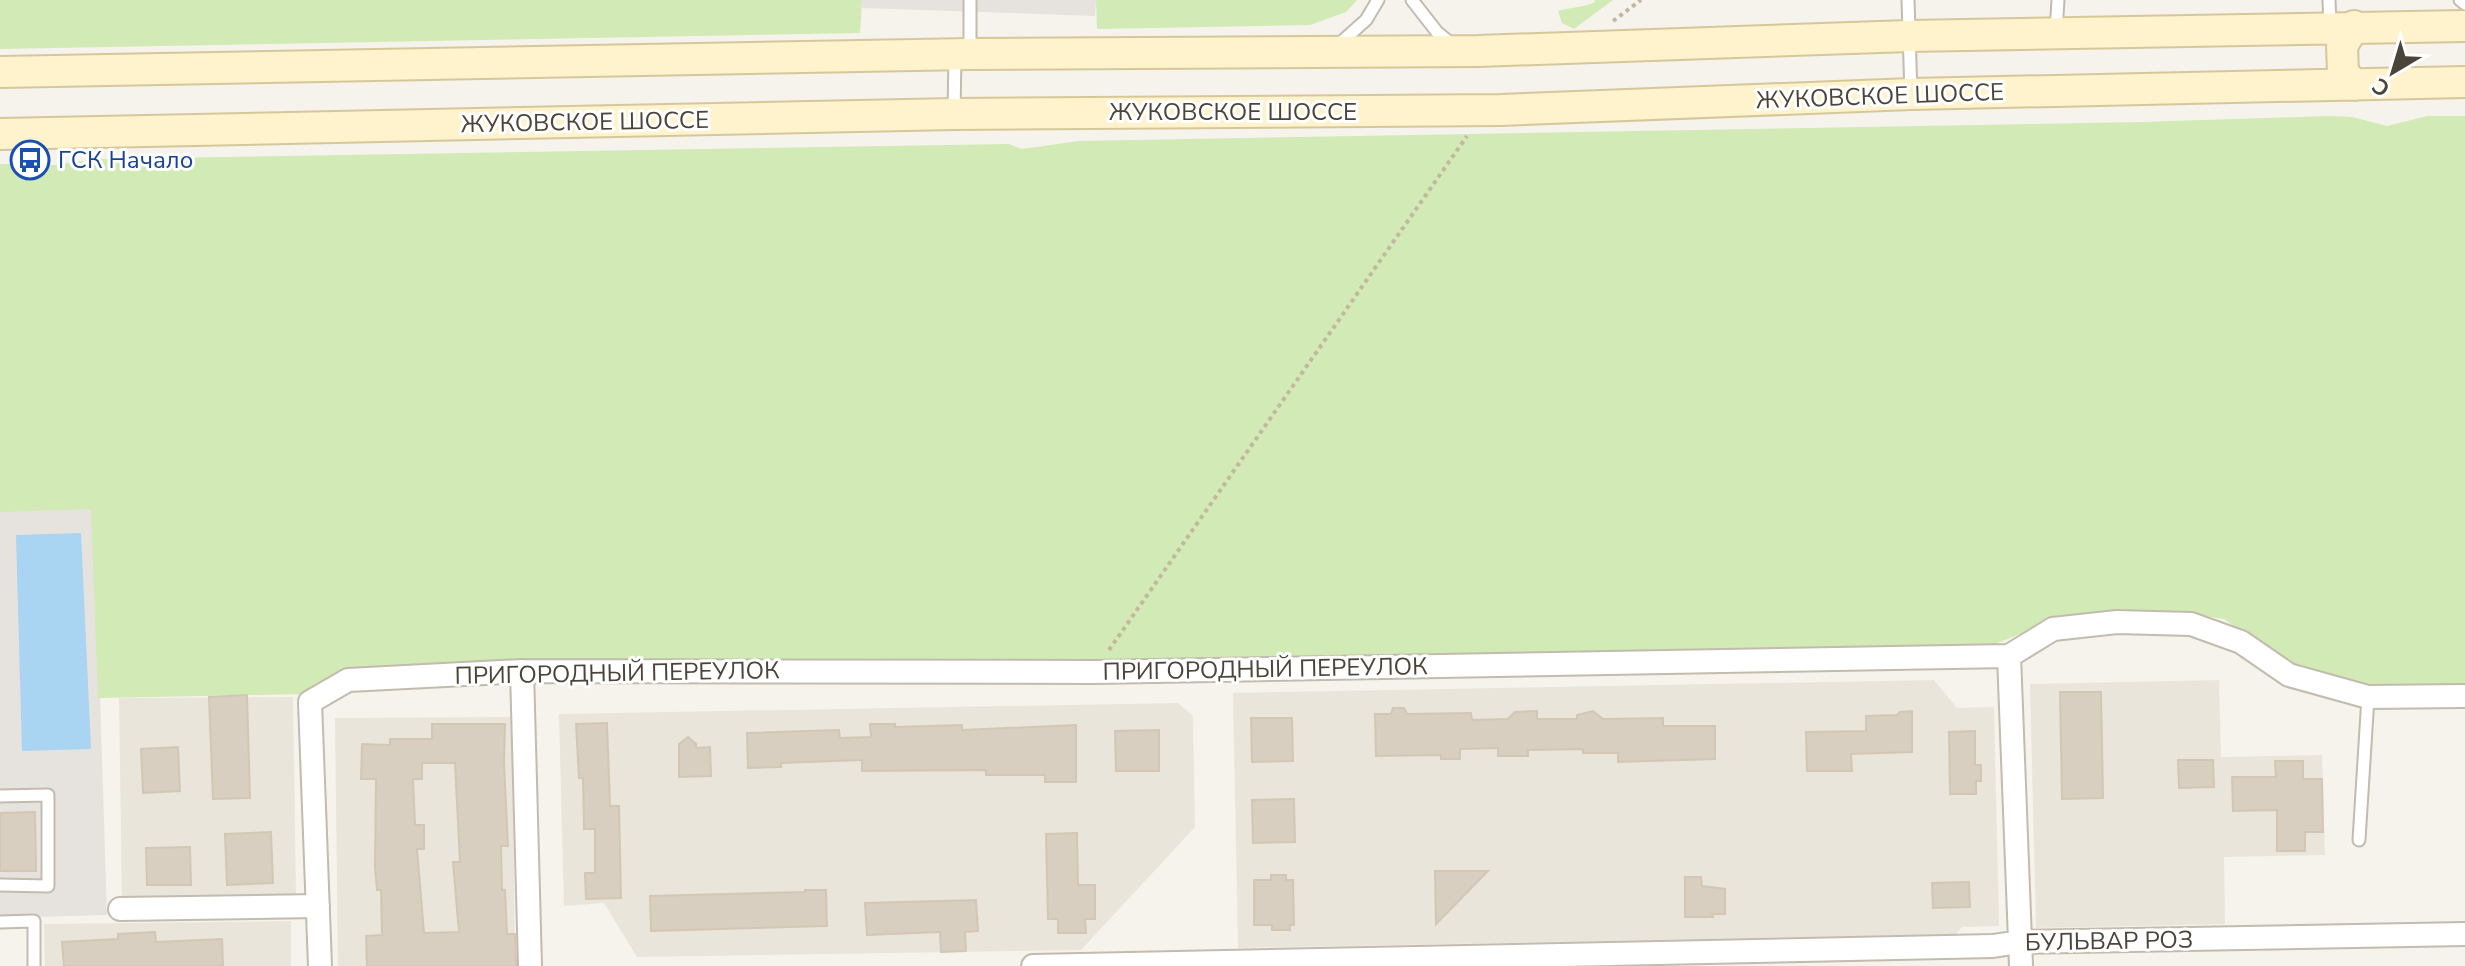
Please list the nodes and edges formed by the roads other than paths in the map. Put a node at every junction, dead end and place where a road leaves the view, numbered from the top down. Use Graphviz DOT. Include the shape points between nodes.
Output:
graph roads {
  1 [pos="970,0"];
  2 [pos="1378,0"];
  3 [pos="1412,0"];
  4 [pos="1908,0"];
  5 [pos="2058,0"];
  6 [pos="2460,0"];
  7 [pos="2465,4"];
  8 [pos="2338,18"];
  9 [pos="2465,26"];
  10 [pos="2056,32"];
  11 [pos="1909,36"];
  12 [pos="1460,51"];
  13 [pos="1326,52"];
  14 [pos="963,54"];
  15 [pos="0,72"];
  16 [pos="2465,82"];
  17 [pos="2355,85"];
  18 [pos="1911,94"];
  19 [pos="954,114"];
  20 [pos="0,134"];
  21 [pos="2009,656"];
  22 [pos="522,671"];
  23 [pos="2465,696"];
  24 [pos="2368,697"];
  25 [pos="0,796"];
  26 [pos="2359,840"];
  27 [pos="0,885"];
  28 [pos="318,906"];
  29 [pos="120,909"];
  30 [pos="0,922"];
  31 [pos="2465,934"];
  32 [pos="2019,942"];
  33 [pos="1208,964"];
  34 [pos="34,966"];
  35 [pos="320,966"];
  36 [pos="530,966"];
  37 [pos="1033,966"];
  38 [pos="2021,966"];
  1 -- 14 [label="lane"];
  2 -- 13 [label="lane" via="1366,20"];
  3 -- 12 [label="lane"];
  4 -- 11 [label="lane"];
  5 -- 10 [label="lane"];
  6 -- 7 [label="lane"];
  8 -- 9 [label="main road"];
  8 -- 10 [label="main road"];
  8 -- 17 [label="main road" via="2343,73"];
  10 -- 11 [label="main road"];
  11 -- 12 [label="main road"];
  11 -- 18 [label="lane"];
  12 -- 13 [label="main road"];
  13 -- 14 [label="main road"];
  14 -- 15 [label="main road"];
  14 -- 19 [label="lane"];
  16 -- 17 [label="main road, ЖУКОВСКОЕ ШОССЕ"];
  17 -- 18 [label="main road, ЖУКОВСКОЕ ШОССЕ"];
  18 -- 19 [label="main road, ЖУКОВСКОЕ ШОССЕ" via="1501,110"];
  19 -- 20 [label="main road, ЖУКОВСКОЕ ШОССЕ"];
  21 -- 22 [label="street, ПРИГОРОДНЫЙ ПЕРЕУЛОК" via="1094,672"];
  21 -- 24 [label="street" via="2053,629 2117,622 2191,624 2241,642 2289,675"];
  21 -- 32 [label="street"];
  22 -- 28 [label="street, ПРИГОРОДНЫЙ ПЕРЕУЛОК" via="348,680 310,702"];
  22 -- 36 [label="street"];
  23 -- 24 [label="street"];
  24 -- 26 [label="lane"];
  25 -- 27 [label="lane" via="48,795 48,886"];
  28 -- 29 [label="street"];
  28 -- 35 [label="street, ПРИГОРОДНЫЙ ПЕРЕУЛОК"];
  30 -- 34 [label="lane" via="34,921"];
  31 -- 32 [label="street, БУЛЬВАР РОЗ"];
  32 -- 33 [label="street, БУЛЬВАР РОЗ"];
  32 -- 38 [label="street"];
  33 -- 37 [label="street, БУЛЬВАР РОЗ"];
}
